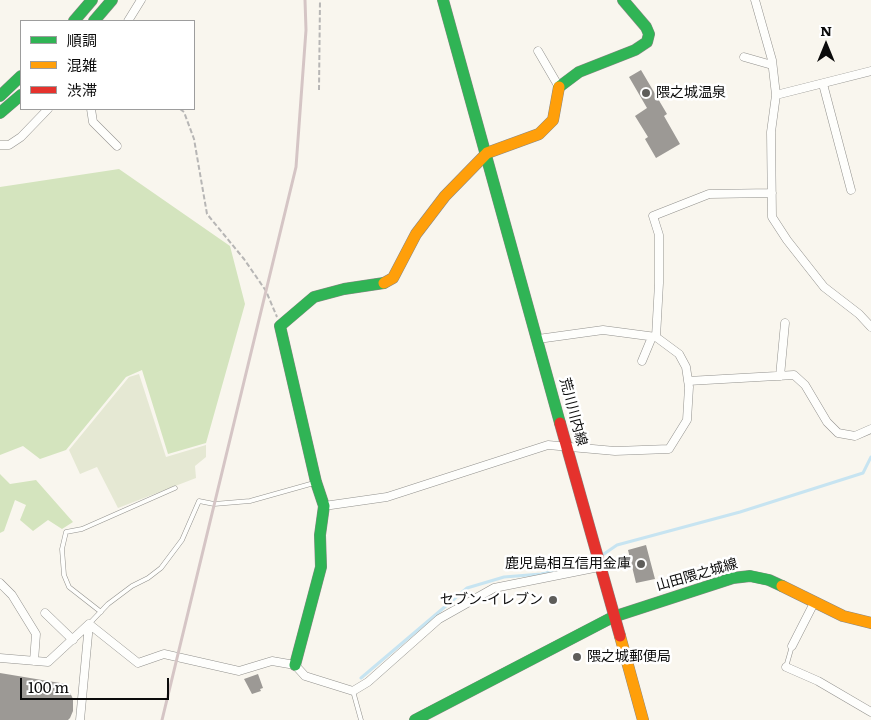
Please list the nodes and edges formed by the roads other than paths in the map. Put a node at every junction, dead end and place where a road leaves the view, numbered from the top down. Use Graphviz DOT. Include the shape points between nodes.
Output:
graph roads {
  1 [pos="92,0"];
  2 [pos="112,0"];
  3 [pos="141,0"];
  4 [pos="443,0"];
  5 [pos="623,0"];
  6 [pos="755,0"];
  7 [pos="75,20"];
  8 [pos="95,20"];
  9 [pos="129,20"];
  10 [pos="538,51"];
  11 [pos="744,57"];
  12 [pos="772,65"];
  13 [pos="871,71"];
  14 [pos="20,77"];
  15 [pos="822,84"];
  16 [pos="559,87"];
  17 [pos="1,94"];
  18 [pos="776,95"];
  19 [pos="20,96"];
  20 [pos="12,104"];
  21 [pos="47,110"];
  22 [pos="91,110"];
  23 [pos="0,114"];
  24 [pos="0,146"];
  25 [pos="117,146"];
  26 [pos="487,153"];
  27 [pos="851,190"];
  28 [pos="772,192"];
  29 [pos="785,323"];
  30 [pos="871,327"];
  31 [pos="654,337"];
  32 [pos="538,339"];
  33 [pos="642,361"];
  34 [pos="780,376"];
  35 [pos="688,380"];
  36 [pos="871,429"];
  37 [pos="567,445"];
  38 [pos="316,482"];
  39 [pos="175,488"];
  40 [pos="324,506"];
  41 [pos="598,561"];
  42 [pos="0,583"];
  43 [pos="815,600"];
  44 [pos="101,612"];
  45 [pos="46,613"];
  46 [pos="613,617"];
  47 [pos="871,623"];
  48 [pos="89,624"];
  49 [pos="73,640"];
  50 [pos="792,646"];
  51 [pos="0,658"];
  52 [pos="34,661"];
  53 [pos="295,665"];
  54 [pos="786,667"];
  55 [pos="353,690"];
  56 [pos="871,712"];
  57 [pos="80,720"];
  58 [pos="361,720"];
  59 [pos="415,720"];
  60 [pos="643,720"];
  1 -- 7 [label="main road"];
  2 -- 8 [label="main road"];
  3 -- 9 [label="street"];
  4 -- 26 [label="main road, 荒川川内線"];
  5 -- 16 [label="main road" via="646,27 649,34 647,42 636,50 579,72"];
  6 -- 12 [label="street"];
  10 -- 16 [label="street"];
  11 -- 12 [label="street"];
  12 -- 18 [label="street"];
  13 -- 15 [label="street"];
  14 -- 17 [label="main road"];
  15 -- 18 [label="street"];
  15 -- 27 [label="street"];
  16 -- 26 [label="main road" via="553,120 539,134"];
  17 -- 20 [label="main road"];
  18 -- 28 [label="street" via="771,132"];
  19 -- 20 [label="main road"];
  20 -- 23 [label="main road"];
  21 -- 24 [label="street" via="21,137"];
  22 -- 25 [label="street" via="93,122"];
  26 -- 32 [label="main road, 荒川川内線"];
  26 -- 38 [label="main road" via="445,196 416,234 393,278 314,297 280,326"];
  28 -- 30 [label="street" via="772,217 786,240 824,287"];
  28 -- 31 [label="street" via="708,194 654,216 659,236"];
  29 -- 34 [label="street"];
  31 -- 32 [label="street" via="603,330"];
  31 -- 33 [label="street"];
  31 -- 35 [label="street" via="679,354"];
  32 -- 37 [label="main road, 荒川川内線"];
  34 -- 35 [label="street"];
  34 -- 36 [label="street" via="794,375 805,385 827,422 838,433 855,436"];
  35 -- 37 [label="street" via="687,420 669,449 615,451"];
  37 -- 40 [label="street" via="548,445 387,497"];
  37 -- 41 [label="main road, 荒川川内線"];
  38 -- 40 [label="main road"];
  38 -- 44 [label="lane" via="250,501 214,504 199,501 173,555 161,568 132,586"];
  39 -- 44 [label="lane" via="66,532 62,549 64,575 69,587"];
  40 -- 53 [label="main road" via="320,536 321,567"];
  41 -- 46 [label="main road, 荒川川内線"];
  41 -- 55 [label="street" via="494,588 439,619 368,682"];
  42 -- 52 [label="street" via="12,595 36,634"];
  43 -- 46 [label="main road, 山田隈之城線" via="769,580 750,576 706,586"];
  43 -- 47 [label="main road, 山田隈之城線" via="843,616"];
  43 -- 50 [label="street"];
  44 -- 48 [label="lane"];
  45 -- 49 [label="street"];
  46 -- 59 [label="main road"];
  46 -- 60 [label="main road, 荒川川内線"];
  48 -- 49 [label="street"];
  48 -- 53 [label="street" via="138,663 164,654 240,671 272,661"];
  48 -- 57 [label="street"];
  49 -- 52 [label="street" via="48,662"];
  50 -- 54 [label="lane"];
  51 -- 52 [label="street"];
  53 -- 55 [label="street" via="306,676"];
  54 -- 56 [label="street" via="818,681"];
  55 -- 58 [label="lane"];
}
